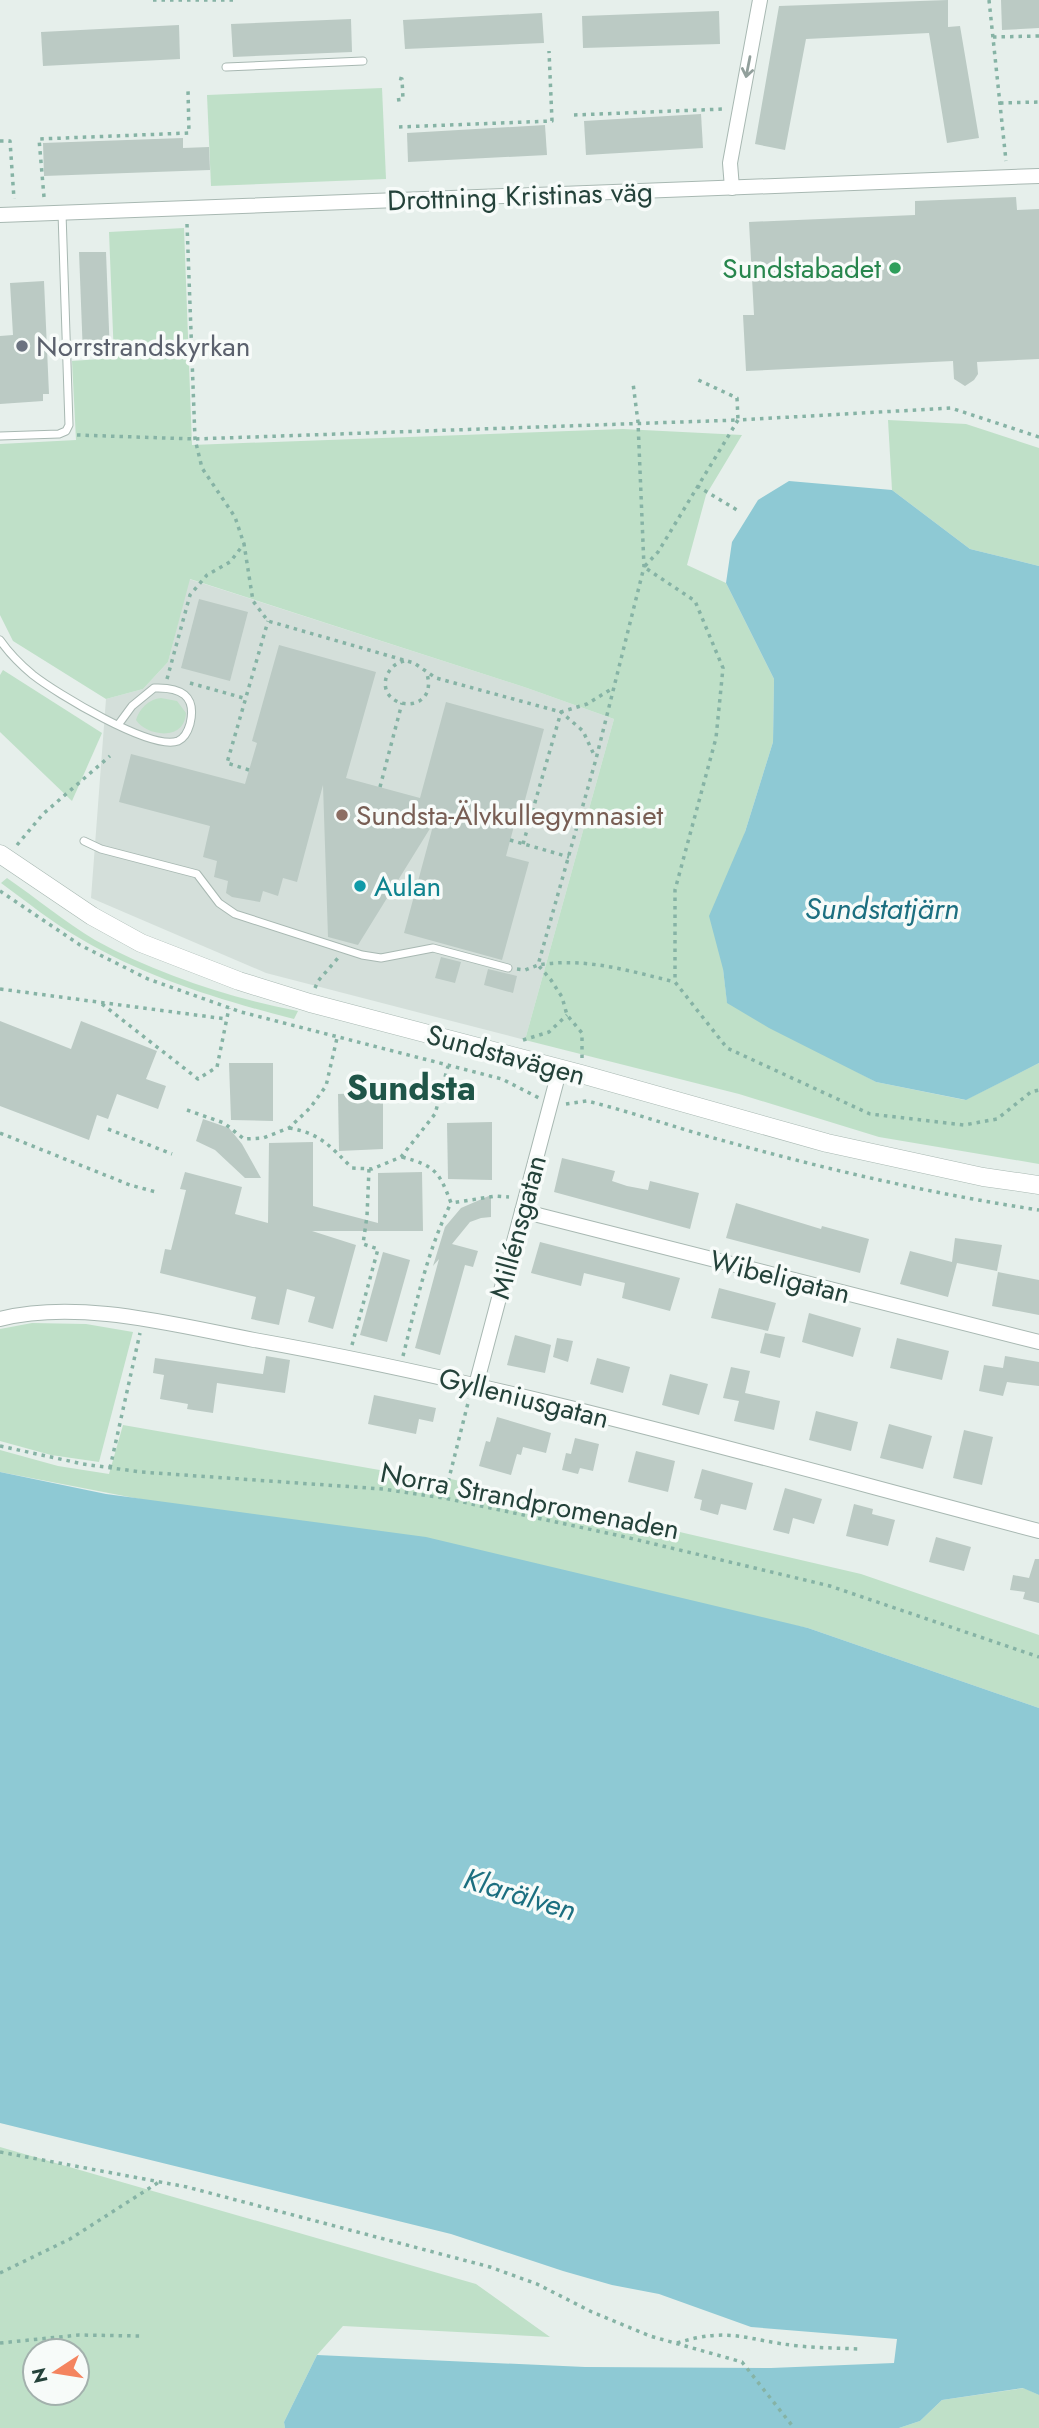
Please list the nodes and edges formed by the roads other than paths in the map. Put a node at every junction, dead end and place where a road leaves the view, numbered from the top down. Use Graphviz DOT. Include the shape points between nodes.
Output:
graph roads {
  1 [pos="760,0"];
  2 [pos="363,61"];
  3 [pos="226,67"];
  4 [pos="1039,176"];
  5 [pos="732,188"];
  6 [pos="62,213"];
  7 [pos="0,215"];
  8 [pos="0,436"];
  9 [pos="0,640"];
  10 [pos="118,725"];
  11 [pos="84,841"];
  12 [pos="0,853"];
  13 [pos="508,968"];
  14 [pos="560,1068"];
  15 [pos="1039,1185"];
  16 [pos="523,1205"];
  17 [pos="0,1319"];
  18 [pos="1039,1342"];
  19 [pos="476,1385"];
  20 [pos="1039,1531"];
  1 -- 5 [label="street, one-way" via="730,163"];
  2 -- 3 [label="lane"];
  4 -- 5 [label="street, Drottning Kristinas väg"];
  5 -- 6 [label="street, Drottning Kristinas väg"];
  6 -- 7 [label="street, Drottning Kristinas väg"];
  6 -- 8 [label="lane" via="70,418 66,431 59,434"];
  9 -- 10 [label="lane" via="33,675"];
  10 -- 10 [label="lane" via="145,737 180,740 188,732 192,703 165,687 154,688"];
  11 -- 13 [label="lane" via="197,874 219,903 235,914 362,955 381,958 433,948"];
  12 -- 14 [label="street, Sundstavägen" via="92,916 189,963 310,1003"];
  14 -- 15 [label="street, Sundstavägen" via="827,1143"];
  14 -- 16 [label="street, Millénsgatan"];
  16 -- 18 [label="street, Wibeligatan"];
  16 -- 19 [label="street, Millénsgatan"];
  17 -- 19 [label="street, Gylleniusgatan" via="60,1312 142,1320"];
  19 -- 20 [label="street, Gylleniusgatan"];
}
